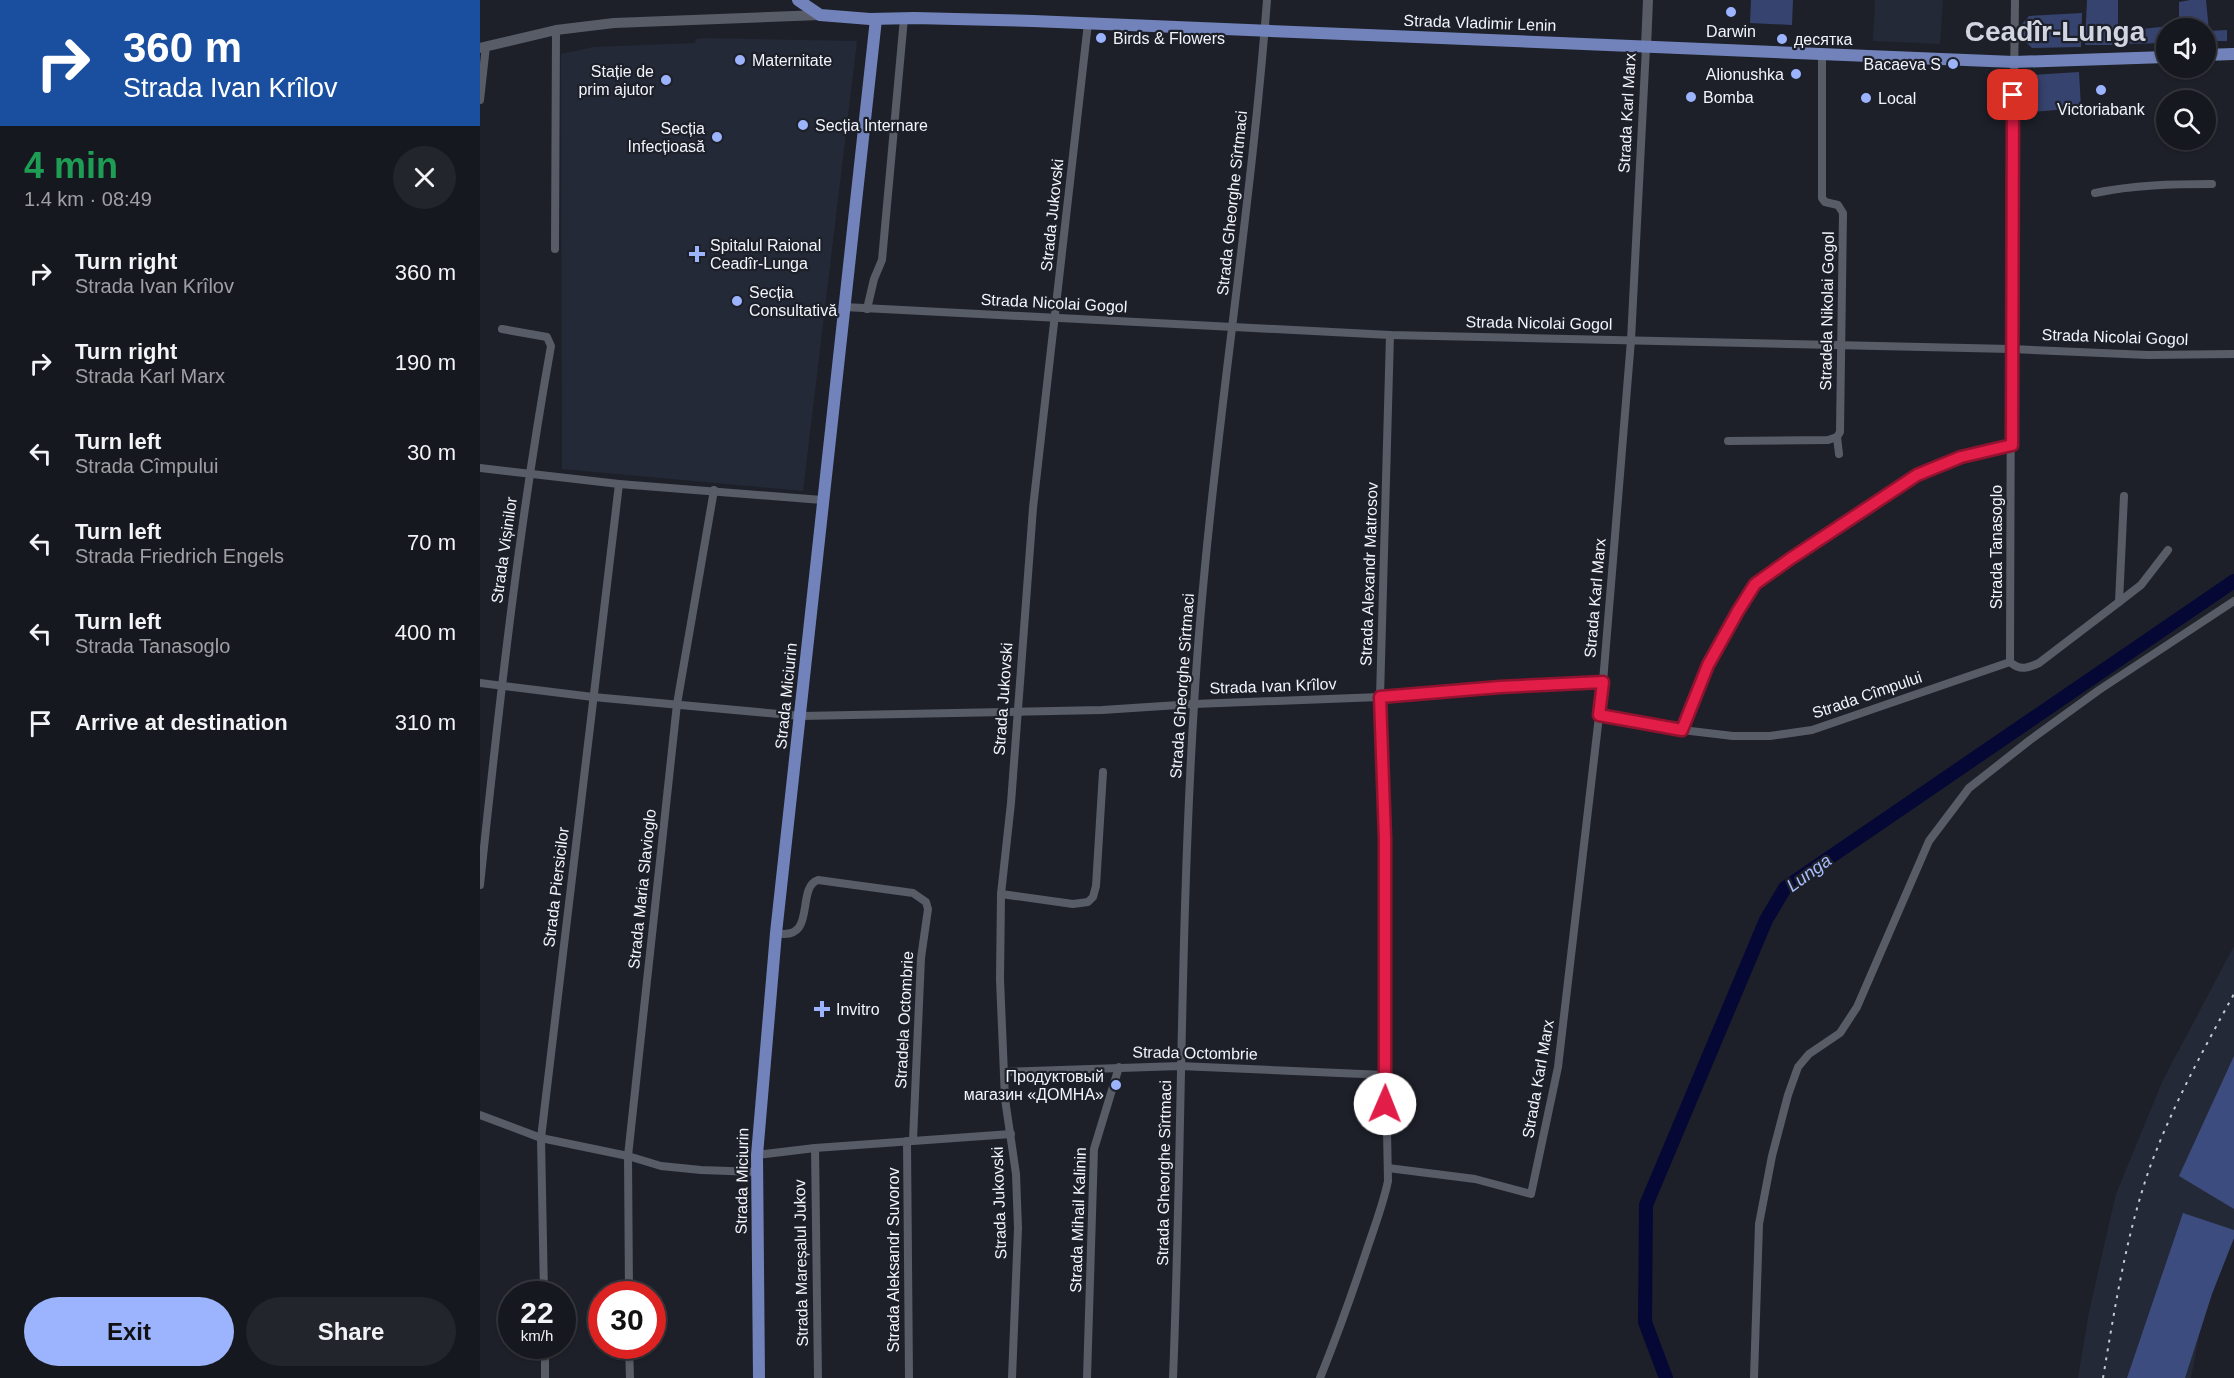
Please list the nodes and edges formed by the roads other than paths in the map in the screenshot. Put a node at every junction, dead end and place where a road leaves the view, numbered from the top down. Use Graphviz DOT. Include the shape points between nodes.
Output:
graph roads {
  1 [pos="798,0"];
  2 [pos="1268,0"];
  3 [pos="1648,0"];
  4 [pos="2015,0"];
  5 [pos="820,15"];
  6 [pos="904,18"];
  7 [pos="876,19"];
  8 [pos="1088,24"];
  9 [pos="556,30"];
  10 [pos="1265,30"];
  11 [pos="483,47"];
  12 [pos="1646,47"];
  13 [pos="2234,54"];
  14 [pos="1822,55"];
  15 [pos="2216,55"];
  16 [pos="2156,57"];
  17 [pos="2014,62"];
  18 [pos="480,100"];
  19 [pos="2212,184"];
  20 [pos="2095,193"];
  21 [pos="555,249"];
  22 [pos="844,307"];
  23 [pos="867,309"];
  24 [pos="1056,318"];
  25 [pos="1233,326"];
  26 [pos="502,329"];
  27 [pos="1390,335"];
  28 [pos="1631,340"];
  29 [pos="1841,346"];
  30 [pos="2011,349"];
  31 [pos="2234,354"];
  32 [pos="1837,437"];
  33 [pos="1728,441"];
  34 [pos="2012,445"];
  35 [pos="1839,454"];
  36 [pos="480,468"];
  37 [pos="530,473"];
  38 [pos="619,484"];
  39 [pos="714,490"];
  40 [pos="2124,496"];
  41 [pos="822,500"];
  42 [pos="2168,550"];
  43 [pos="2119,602"];
  44 [pos="2234,602"];
  45 [pos="2010,662"];
  46 [pos="1603,682"];
  47 [pos="480,683"];
  48 [pos="501,685"];
  49 [pos="593,697"];
  50 [pos="1380,697"];
  51 [pos="677,704"];
  52 [pos="1194,704"];
  53 [pos="1016,711"];
  54 [pos="1599,715"];
  55 [pos="801,716"];
  56 [pos="1682,730"];
  57 [pos="1103,772"];
  58 [pos="480,885"];
  59 [pos="1001,894"];
  60 [pos="776,933"];
  61 [pos="1180,1066"];
  62 [pos="1119,1067"];
  63 [pos="1004,1072"];
  64 [pos="1386,1075"];
  65 [pos="480,1115"];
  66 [pos="1011,1134"];
  67 [pos="541,1138"];
  68 [pos="910,1141"];
  69 [pos="815,1148"];
  70 [pos="757,1155"];
  71 [pos="628,1156"];
  72 [pos="1388,1168"];
  73 [pos="756,1172"];
  74 [pos="544,1281"];
  75 [pos="629,1281"];
  76 [pos="545,1359"];
  77 [pos="629,1359"];
  78 [pos="545,1378"];
  79 [pos="630,1378"];
  80 [pos="759,1378"];
  81 [pos="818,1378"];
  82 [pos="909,1378"];
  83 [pos="1012,1378"];
  84 [pos="1088,1378"];
  85 [pos="1173,1378"];
  86 [pos="1320,1378"];
  87 [pos="1754,1378"];
  1 -- 5 [label="main road"];
  2 -- 10 [label="street, Strada Gheorghe Sîrtmaci"];
  3 -- 12 [label="main road, Strada Karl Marx"];
  4 -- 17 [label="street, Strada Tanasoglo"];
  5 -- 7 [label="main road, Strada Vladimir Lenin"];
  5 -- 9 [label="main road" via="614,23"];
  6 -- 7 [label="main road, Strada Vladimir Lenin"];
  6 -- 8 [label="main road, Strada Vladimir Lenin"];
  6 -- 23 [label="street" via="882,260"];
  7 -- 22 [label="main road, Strada Miciurin"];
  8 -- 10 [label="main road, Strada Vladimir Lenin"];
  8 -- 24 [label="street, Strada Jukovski"];
  9 -- 11 [label="main road"];
  9 -- 21 [label="street"];
  10 -- 12 [label="main road, Strada Vladimir Lenin"];
  10 -- 25 [label="street, Strada Gheorghe Sîrtmaci"];
  11 -- 18 [label="street"];
  12 -- 14 [label="main road, Strada Vladimir Lenin"];
  12 -- 28 [label="street, Strada Karl Marx"];
  13 -- 15 [label="main road"];
  14 -- 17 [label="main road, Strada Vladimir Lenin"];
  14 -- 29 [label="street, Stradela Nikolai Gogol" via="1822,198 1838,205 1843,213"];
  16 -- 17 [label="main road, Strada Vladimir Lenin"];
  17 -- 30 [label="street, Strada Tanasoglo"];
  19 -- 20 [label="street" via="2127,186"];
  22 -- 23 [label="street, Strada Nicolai Gogol"];
  22 -- 41 [label="main road, Strada Miciurin"];
  23 -- 24 [label="street, Strada Nicolai Gogol"];
  24 -- 25 [label="street, Strada Nicolai Gogol"];
  24 -- 53 [label="street, Strada Jukovski" via="1033,508"];
  25 -- 27 [label="street, Strada Nicolai Gogol"];
  25 -- 52 [label="street, Strada Gheorghe Sîrtmaci" via="1211,498"];
  26 -- 37 [label="street, Strada Vișinilor" via="550,340"];
  27 -- 28 [label="street, Strada Nicolai Gogol"];
  27 -- 50 [label="street, Strada Alexandr Matrosov"];
  28 -- 29 [label="street, Strada Nicolai Gogol"];
  28 -- 46 [label="street, Strada Karl Marx"];
  29 -- 30 [label="street, Strada Nicolai Gogol"];
  29 -- 32 [label="street, Stradela Nikolai Gogol"];
  30 -- 31 [label="street, Strada Nicolai Gogol"];
  30 -- 34 [label="street, Strada Tanasoglo"];
  32 -- 33 [label="street"];
  32 -- 35 [label="street, Stradela Nikolai Gogol"];
  34 -- 45 [label="street, Strada Tanasoglo"];
  34 -- 56 [label="street" via="1961,457 1917,475 1755,584 1708,665"];
  36 -- 37 [label="street"];
  37 -- 38 [label="street"];
  37 -- 48 [label="street, Strada Vișinilor"];
  38 -- 39 [label="street"];
  38 -- 49 [label="street, Strada Piersicilor"];
  39 -- 41 [label="street"];
  39 -- 51 [label="street, Strada Maria Slavioglo"];
  40 -- 43 [label="street"];
  41 -- 55 [label="main road, Strada Miciurin"];
  42 -- 43 [label="street, Strada Cîmpului" via="2141,585"];
  43 -- 45 [label="street, Strada Cîmpului" via="2039,663 2025,668"];
  44 -- 87 [label="street" via="2030,740 1969,788 1929,840 1857,1007 1840,1033 1809,1054 1798,1067 1791,1086 1772,1156 1760,1224"];
  45 -- 56 [label="street, Strada Cîmpului" via="1812,730 1733,736"];
  46 -- 50 [label="street, Strada Ivan Krîlov"];
  46 -- 54 [label="street, Strada Karl Marx"];
  47 -- 48 [label="street, Strada Ivan Krîlov"];
  48 -- 49 [label="street, Strada Ivan Krîlov"];
  48 -- 58 [label="street, Strada Vișinilor"];
  49 -- 51 [label="street, Strada Ivan Krîlov"];
  49 -- 67 [label="street, Strada Piersicilor"];
  50 -- 52 [label="street, Strada Ivan Krîlov"];
  50 -- 64 [label="street, Strada Alexandr Matrosov"];
  51 -- 55 [label="street, Strada Ivan Krîlov"];
  51 -- 71 [label="street, Strada Maria Slavioglo"];
  52 -- 53 [label="street, Strada Ivan Krîlov"];
  52 -- 61 [label="street, Strada Gheorghe Sîrtmaci"];
  53 -- 55 [label="street, Strada Ivan Krîlov"];
  53 -- 59 [label="street, Strada Jukovski"];
  54 -- 56 [label="street, Strada Cîmpului"];
  54 -- 72 [label="street, Strada Karl Marx" via="1558,1067 1531,1194 1475,1179"];
  55 -- 60 [label="main road, Strada Miciurin"];
  57 -- 59 [label="street" via="1093,897 1088,902 1073,904"];
  59 -- 63 [label="street, Strada Jukovski"];
  60 -- 68 [label="street, Stradela Octombrie" via="793,933 800,926 810,887 818,880 913,893 926,902"];
  60 -- 70 [label="main road, Strada Miciurin"];
  61 -- 62 [label="street, Strada Octombrie"];
  61 -- 64 [label="street, Strada Octombrie"];
  61 -- 85 [label="street, Strada Gheorghe Sîrtmaci"];
  62 -- 63 [label="street, Strada Octombrie"];
  62 -- 84 [label="street, Strada Mihail Kalinin" via="1094,1149"];
  63 -- 66 [label="street, Strada Jukovski"];
  64 -- 72 [label="street, Strada Alexandr Matrosov"];
  65 -- 67 [label="street"];
  66 -- 68 [label="street"];
  66 -- 83 [label="street, Strada Jukovski" via="1018,1228"];
  67 -- 71 [label="street"];
  67 -- 74 [label="street, Strada Piersicilor"];
  68 -- 69 [label="street"];
  68 -- 82 [label="street, Strada Aleksandr Suvorov"];
  69 -- 70 [label="street"];
  69 -- 81 [label="street, Strada Mareșalul Jukov"];
  70 -- 73 [label="main road, Strada Miciurin"];
  71 -- 73 [label="street" via="661,1166"];
  71 -- 75 [label="street, Strada Maria Slavioglo"];
  72 -- 86 [label="street, Strada Alexandr Matrosov" via="1384,1198"];
  73 -- 80 [label="main road, Strada Miciurin"];
  76 -- 78 [label="street"];
  77 -- 79 [label="street"];
}
